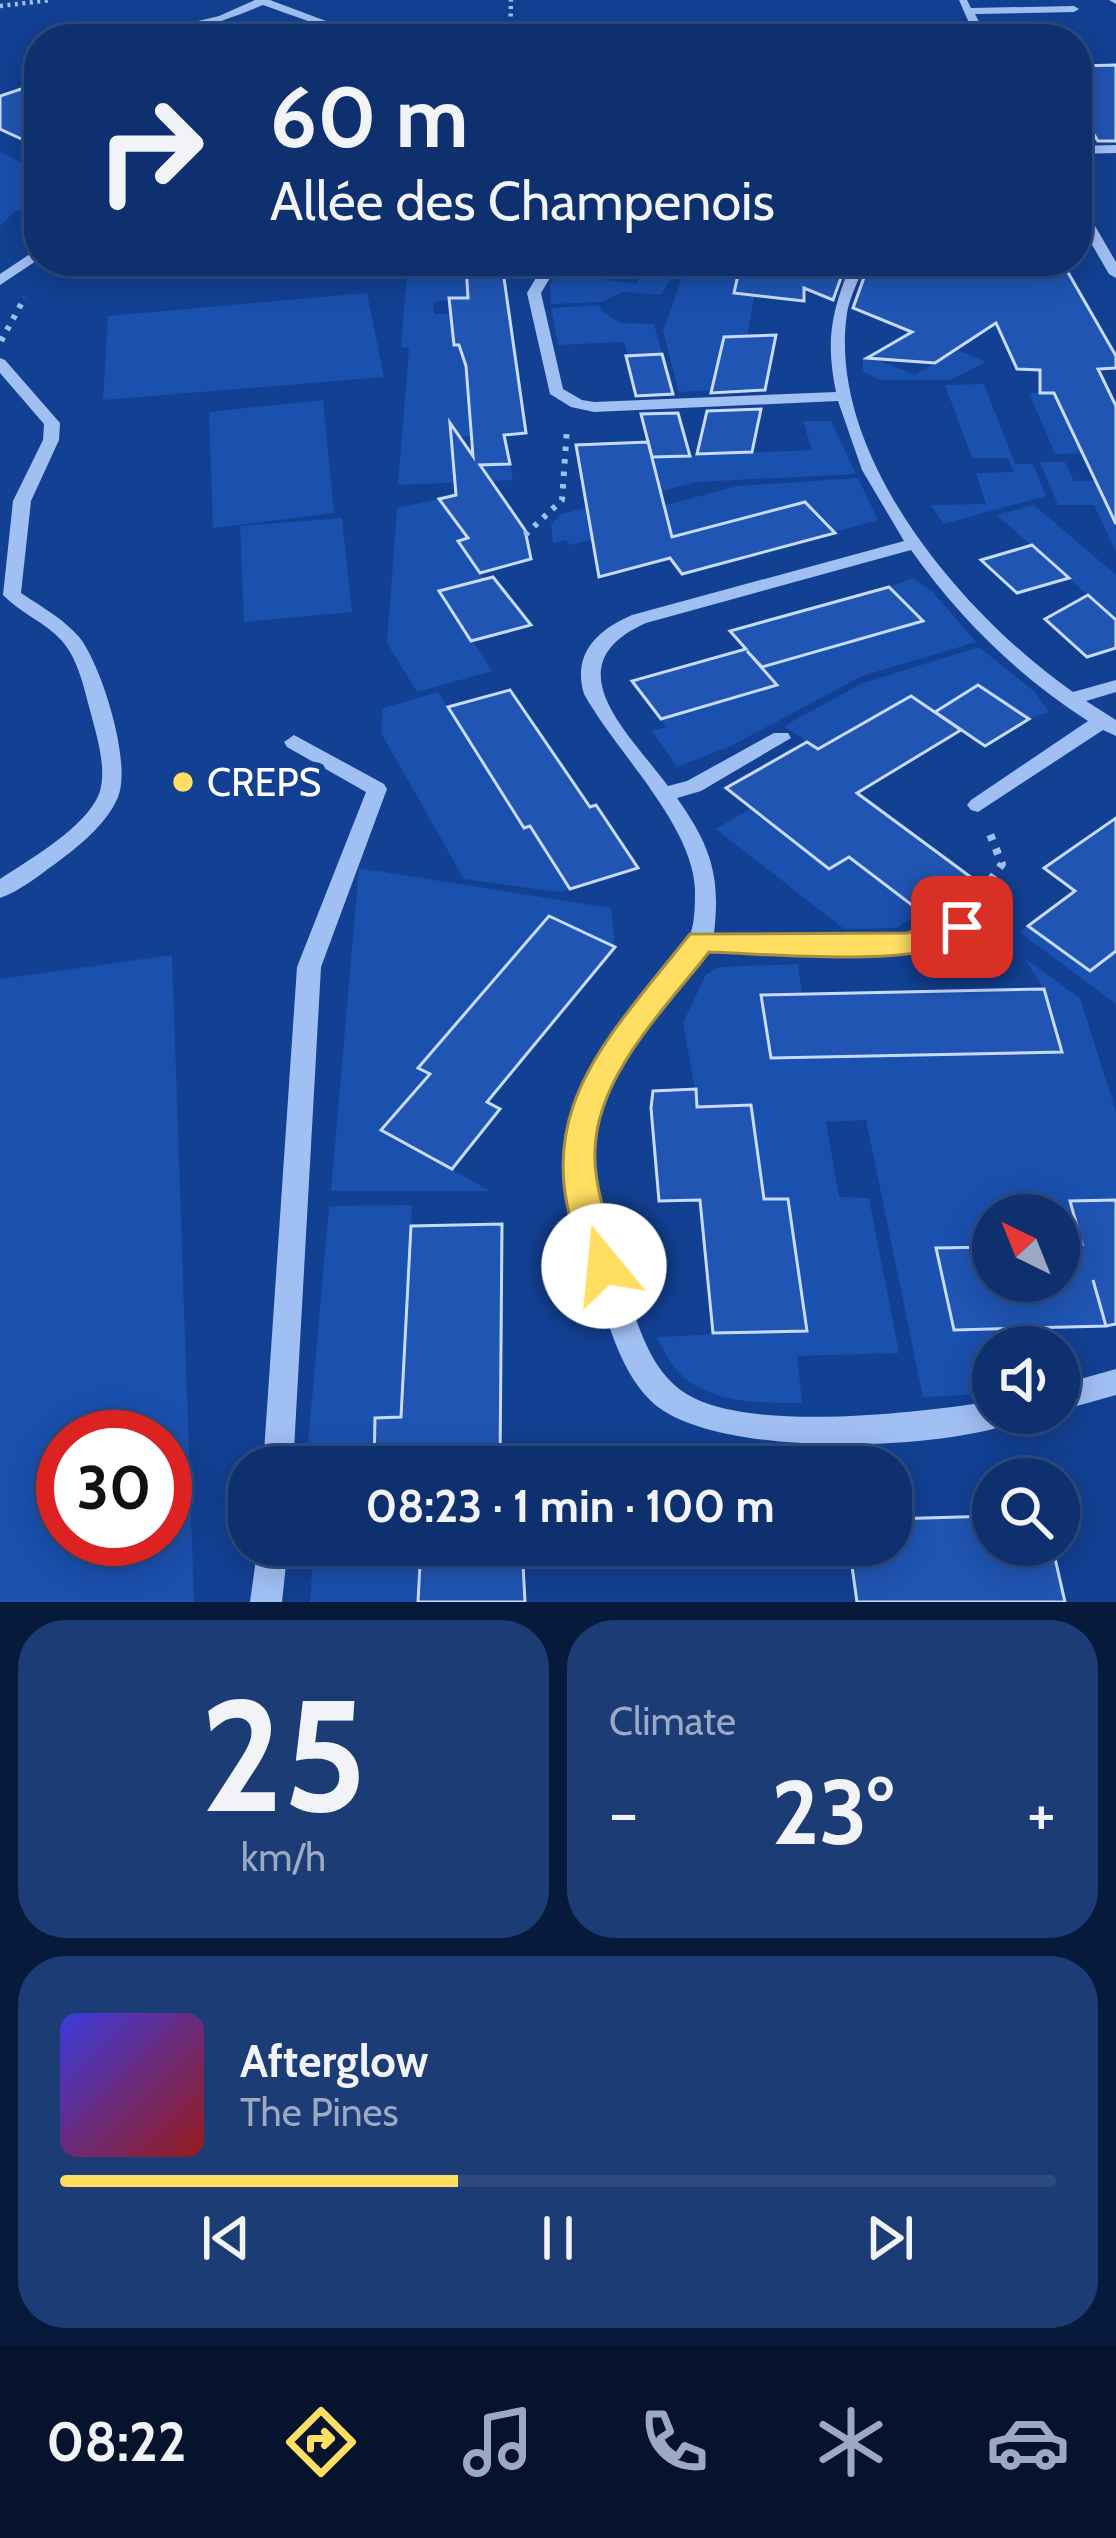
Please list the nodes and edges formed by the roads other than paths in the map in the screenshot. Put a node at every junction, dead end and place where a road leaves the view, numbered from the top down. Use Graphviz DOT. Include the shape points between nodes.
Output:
graph roads {
  1 [pos="261,0"];
  2 [pos="964,5"];
  3 [pos="1074,9"];
  4 [pos="195,24"];
  5 [pos="327,24"];
  6 [pos="1092,236"];
  7 [pos="1116,274"];
  8 [pos="544,276"];
  9 [pos="851,276"];
  10 [pos="0,363"];
  11 [pos="845,396"];
  12 [pos="912,544"];
  13 [pos="1116,686"];
  14 [pos="1069,700"];
  15 [pos="1109,725"];
  16 [pos="781,738"];
  17 [pos="294,742"];
  18 [pos="664,794"];
  19 [pos="977,805"];
  20 [pos="0,890"];
  21 [pos="962,927"];
  22 [pos="701,941"];
  23 [pos="1116,1382"];
  24 [pos="1080,1392"];
  25 [pos="972,1418"];
  26 [pos="279,1446"];
  27 [pos="270,1566"];
  28 [pos="266,1602"];
  1 -- 4 [label="street"];
  1 -- 5 [label="street"];
  2 -- 3 [label="street"];
  6 -- 7 [label="street"];
  8 -- 11 [label="street" via="535,293 556,391 588,406"];
  9 -- 11 [label="street" via="838,326"];
  10 -- 20 [label="street" via="52,423 22,501 12,595 77,649 112,758 110,796 59,851"];
  11 -- 12 [label="street"];
  12 -- 14 [label="street" via="1001,644"];
  12 -- 18 [label="street" via="639,619 603,641 590,666 593,694"];
  13 -- 14 [label="street"];
  14 -- 15 [label="street"];
  15 -- 19 [label="street"];
  16 -- 18 [label="street"];
  17 -- 26 [label="street" via="376,789 309,967"];
  18 -- 22 [label="street" via="699,853 707,898"];
  21 -- 22 [label="street" via="907,944"];
  22 -- 25 [label="street" via="606,1066 588,1100 578,1150 591,1228 644,1374 683,1408 747,1427 923,1427"];
  23 -- 24 [label="street"];
  27 -- 28 [label="street"];
}
